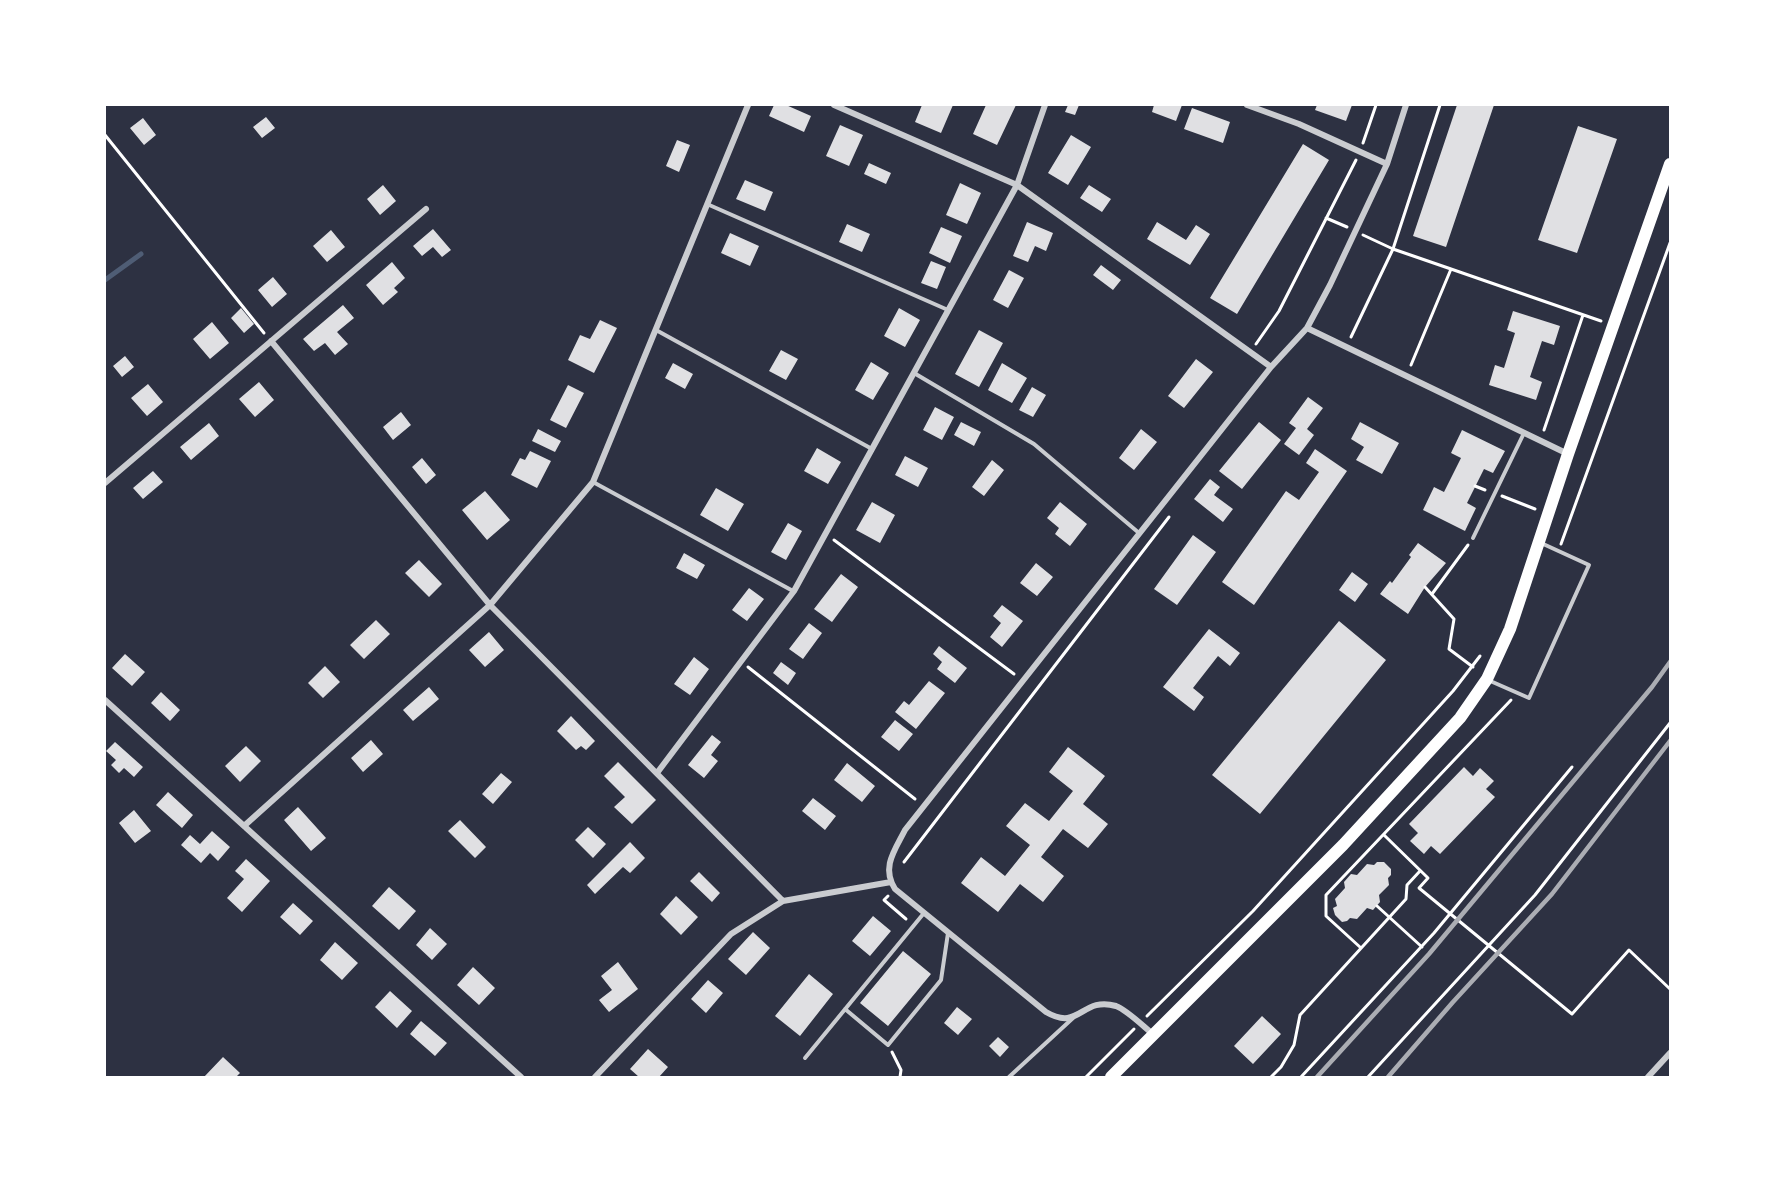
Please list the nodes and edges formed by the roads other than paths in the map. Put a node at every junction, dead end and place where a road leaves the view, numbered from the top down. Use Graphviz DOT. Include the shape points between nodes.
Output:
graph roads {
  1 [pos="748,105"];
  2 [pos="834,105"];
  3 [pos="1045,105"];
  4 [pos="1247,105"];
  5 [pos="1406,105"];
  6 [pos="1387,164"];
  7 [pos="1670,164"];
  8 [pos="1017,185"];
  9 [pos="707,204"];
  10 [pos="426,210"];
  11 [pos="948,310"];
  12 [pos="1307,328"];
  13 [pos="656,330"];
  14 [pos="271,341"];
  15 [pos="1270,367"];
  16 [pos="914,373"];
  17 [pos="1524,433"];
  18 [pos="872,448"];
  19 [pos="1568,454"];
  20 [pos="593,482"];
  21 [pos="105,483"];
  22 [pos="1139,533"];
  23 [pos="1473,537"];
  24 [pos="1539,542"];
  25 [pos="794,591"];
  26 [pos="490,605"];
  27 [pos="1487,679"];
  28 [pos="105,700"];
  29 [pos="657,773"];
  30 [pos="244,826"];
  31 [pos="891,882"];
  32 [pos="783,901"];
  33 [pos="924,913"];
  34 [pos="948,933"];
  35 [pos="845,1009"];
  36 [pos="1074,1018"];
  37 [pos="1154,1035"];
  38 [pos="1670,1053"];
  39 [pos="805,1058"];
  40 [pos="521,1077"];
  41 [pos="595,1077"];
  42 [pos="1009,1077"];
  43 [pos="1111,1077"];
  44 [pos="1648,1077"];
  1 -- 9 [label="street"];
  2 -- 8 [label="street"];
  3 -- 8 [label="street"];
  4 -- 6 [label="street"];
  5 -- 6 [label="street"];
  6 -- 12 [label="street"];
  7 -- 19 [label="main road"];
  8 -- 11 [label="street"];
  8 -- 15 [label="street"];
  9 -- 11 [label="lane"];
  9 -- 13 [label="street"];
  10 -- 14 [label="street"];
  11 -- 16 [label="street"];
  12 -- 15 [label="street"];
  12 -- 17 [label="street"];
  13 -- 18 [label="lane"];
  13 -- 20 [label="street"];
  14 -- 21 [label="street"];
  14 -- 26 [label="street"];
  15 -- 22 [label="street"];
  16 -- 18 [label="street"];
  16 -- 22 [label="lane" via="1035,444"];
  17 -- 19 [label="street"];
  17 -- 23 [label="lane"];
  18 -- 25 [label="street"];
  19 -- 24 [label="main road"];
  20 -- 25 [label="lane"];
  20 -- 26 [label="street"];
  22 -- 31 [label="street" via="904,830 889,861"];
  24 -- 27 [label="main road" via="1510,629"];
  24 -- 27 [label="lane" via="1589,565 1529,698"];
  25 -- 29 [label="street"];
  26 -- 29 [label="street"];
  26 -- 30 [label="street"];
  27 -- 37 [label="main road" via="1460,718 1342,845"];
  28 -- 30 [label="street"];
  29 -- 32 [label="street"];
  30 -- 40 [label="street"];
  31 -- 32 [label="street"];
  31 -- 33 [label="street"];
  32 -- 41 [label="street" via="731,934"];
  33 -- 34 [label="street"];
  33 -- 35 [label="lane"];
  34 -- 35 [label="lane" via="941,980 888,1045"];
  34 -- 36 [label="street" via="1046,1012 1057,1019"];
  35 -- 39 [label="lane"];
  36 -- 37 [label="street" via="1087,1007 1118,1007"];
  36 -- 42 [label="lane"];
  37 -- 43 [label="main road"];
  38 -- 44 [label="street"];
}
